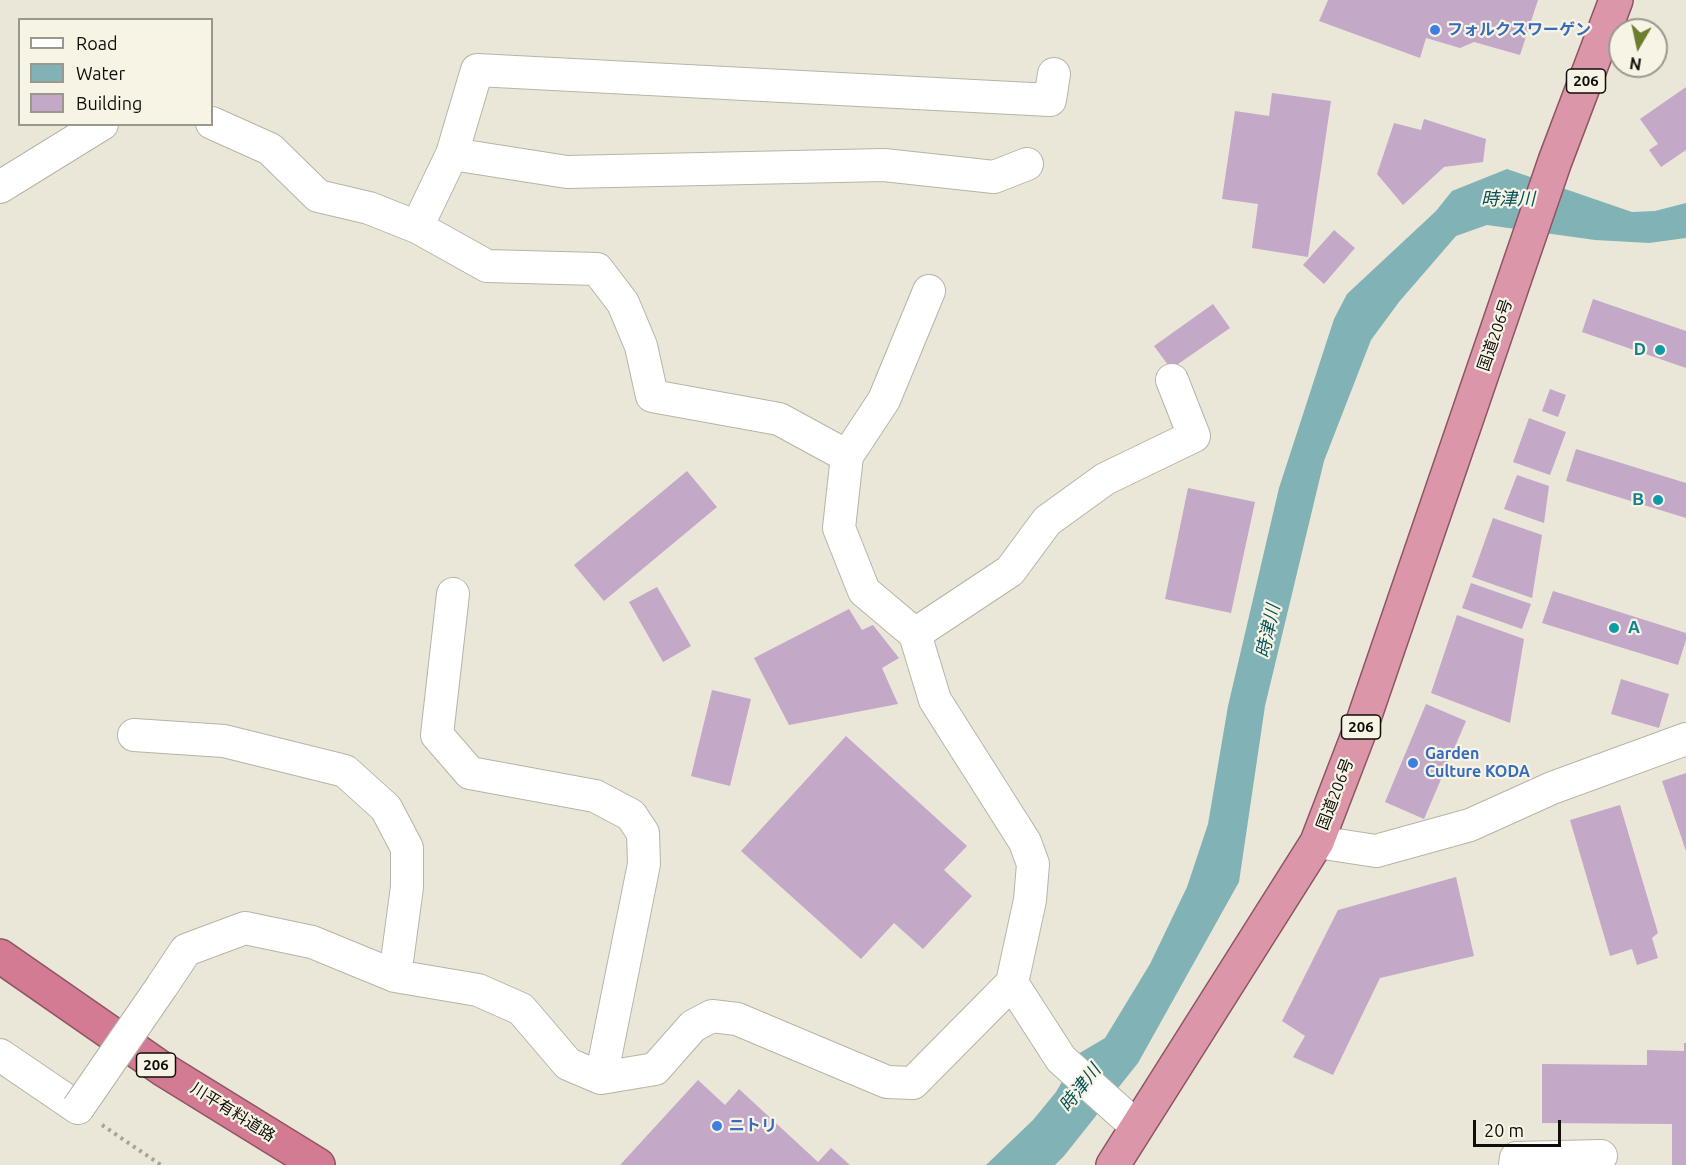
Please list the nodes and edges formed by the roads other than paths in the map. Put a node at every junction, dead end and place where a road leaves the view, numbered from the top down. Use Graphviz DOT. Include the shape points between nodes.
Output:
graph roads {
  1 [pos="1616,0"];
  2 [pos="1054,74"];
  3 [pos="213,123"];
  4 [pos="99,126"];
  5 [pos="452,154"];
  6 [pos="1027,164"];
  7 [pos="0,187"];
  8 [pos="417,227"];
  9 [pos="929,291"];
  10 [pos="1172,380"];
  11 [pos="847,456"];
  12 [pos="453,594"];
  13 [pos="915,634"];
  14 [pos="134,735"];
  15 [pos="1686,739"];
  16 [pos="1317,842"];
  17 [pos="0,956"];
  18 [pos="394,976"];
  19 [pos="0,982"];
  20 [pos="1012,983"];
  21 [pos="0,1054"];
  22 [pos="601,1078"];
  23 [pos="1126,1116"];
  24 [pos="1601,1156"];
  25 [pos="280,1165"];
  26 [pos="318,1165"];
  27 [pos="1113,1165"];
  28 [pos="1515,1165"];
  1 -- 16 [label="highway, 国道206号 / 206" via="1555,161 1360,730"];
  2 -- 5 [label="street" via="1050,100 477,70"];
  3 -- 8 [label="street" via="270,149 318,196 369,208"];
  4 -- 7 [label="street"];
  5 -- 6 [label="street" via="567,172 884,165 994,177"];
  5 -- 8 [label="street"];
  8 -- 11 [label="street" via="487,266 597,269 623,303 641,346 652,396 779,419"];
  9 -- 11 [label="street" via="884,400"];
  10 -- 13 [label="street" via="1194,436 1095,486 1047,521 1010,571"];
  11 -- 13 [label="street" via="839,528 864,591"];
  12 -- 22 [label="street" via="437,735 470,773 595,796 631,815 643,833 644,864"];
  13 -- 20 [label="street" via="935,700 1024,842 1033,864 1030,900"];
  14 -- 18 [label="street" via="224,741 345,771 386,808 407,848 407,887"];
  15 -- 16 [label="street" via="1552,788 1470,825 1376,851"];
  16 -- 23 [label="highway, 国道206号 / 206"];
  17 -- 26 [label="highway, 川平有料道路 / 206" via="164,1070"];
  18 -- 21 [label="street, bridge" via="312,942 245,928 186,950 78,1108"];
  18 -- 22 [label="street" via="478,990 521,1009 568,1064"];
  19 -- 25 [label="highway, 川平有料道路 / 206"];
  20 -- 22 [label="street" via="913,1083 886,1082 737,1019 712,1016 693,1026 655,1070"];
  20 -- 23 [label="street" via="1060,1059"];
  23 -- 27 [label="highway, 国道206号 / 206"];
  24 -- 28 [label="street" via="1516,1158"];
}
